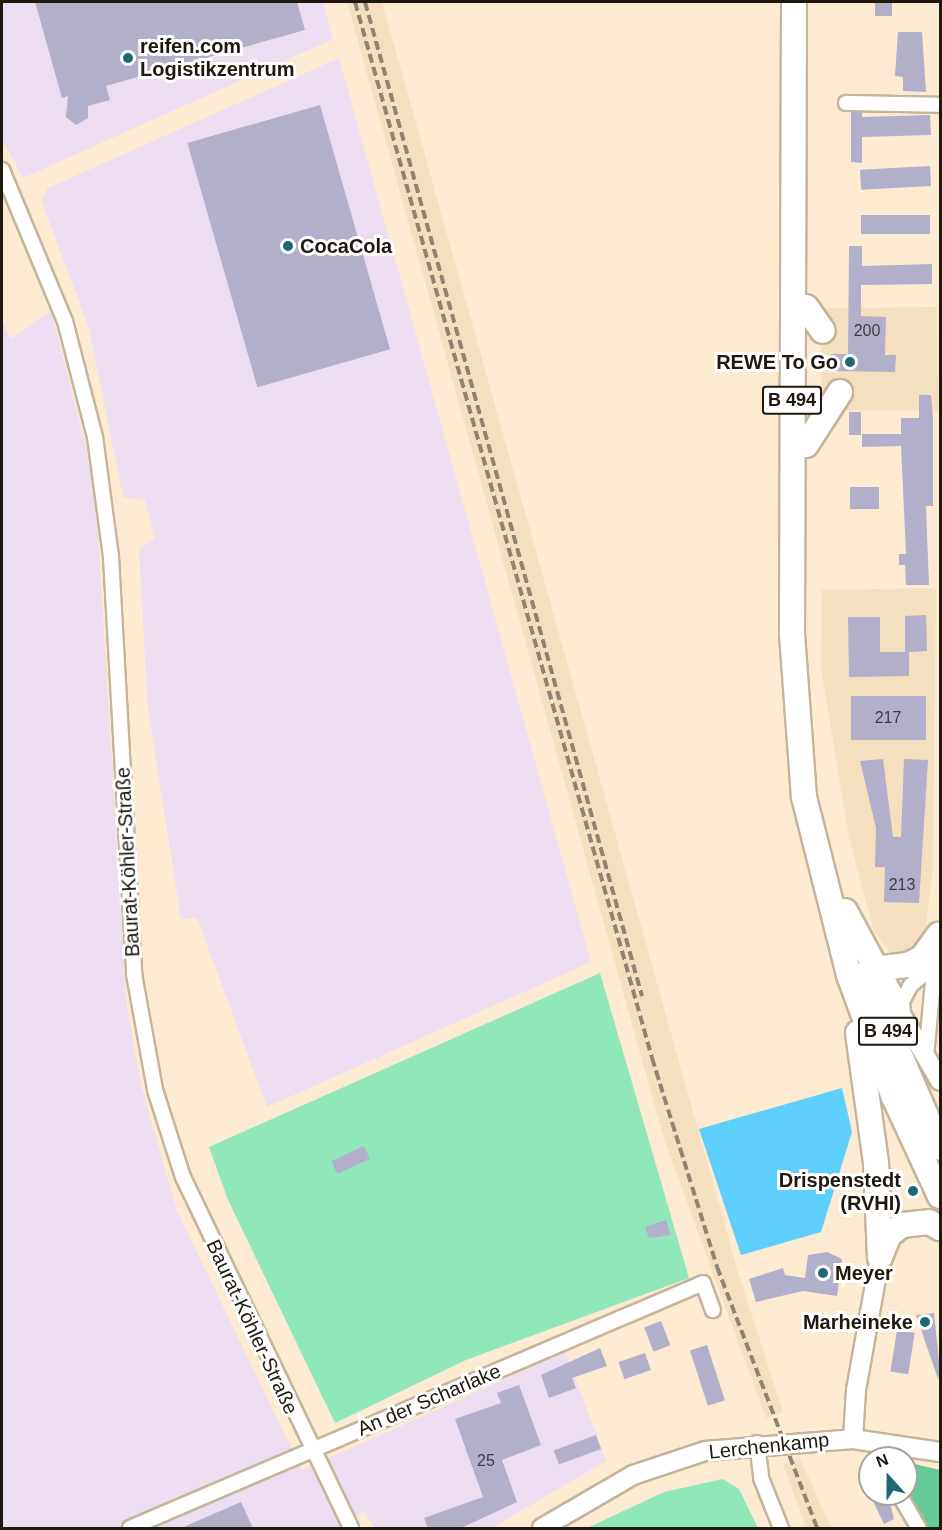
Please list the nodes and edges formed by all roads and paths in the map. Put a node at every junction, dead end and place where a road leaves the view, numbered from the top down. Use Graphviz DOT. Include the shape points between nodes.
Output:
graph roads {
  1 [pos="794,2"];
  2 [pos="809,2"];
  3 [pos="846,103"];
  4 [pos="940,105"];
  5 [pos="2,170"];
  6 [pos="806,308"];
  7 [pos="824,331"];
  8 [pos="840,392"];
  9 [pos="806,445"];
  10 [pos="845,911"];
  11 [pos="940,931"];
  12 [pos="931,968"];
  13 [pos="874,969"];
  14 [pos="849,975"];
  15 [pos="898,1009"];
  16 [pos="926,1057"];
  17 [pos="940,1081"];
  18 [pos="940,1148"];
  19 [pos="940,1196"];
  20 [pos="940,1228"];
  21 [pos="880,1257"];
  22 [pos="713,1310"];
  23 [pos="853,1439"];
  24 [pos="757,1443"];
  25 [pos="310,1451"];
  26 [pos="940,1452"];
  27 [pos="906,1506"];
  28 [pos="130,1528"];
  29 [pos="351,1528"];
  30 [pos="542,1528"];
  31 [pos="781,1528"];
  32 [pos="919,1528"];
  1 -- 14 [label="highway, B 494" via="793,688 804,797"];
  2 -- 6 [label="highway, B 494"];
  3 -- 4 [label="street"];
  5 -- 25 [label="street, Baurat-Köhler-Straße" via="65,321 95,437 111,557 135,974 155,1090 183,1177"];
  6 -- 7 [label="highway"];
  6 -- 9 [label="highway, B 494"];
  8 -- 9 [label="highway"];
  9 -- 10 [label="highway, B 494" via="808,700 817,779"];
  10 -- 13 [label="highway"];
  10 -- 18 [label="highway, B 494" via="886,1026"];
  11 -- 12 [label="street"];
  11 -- 13 [label="highway" via="922,958 908,965"];
  12 -- 15 [label="street" via="911,985"];
  12 -- 16 [label="street"];
  13 -- 15 [label="highway"];
  14 -- 19 [label="highway, B 494" via="894,1097"];
  14 -- 21 [label="highway" via="876,1163"];
  15 -- 16 [label="street"];
  16 -- 17 [label="street"];
  20 -- 21 [label="highway" via="929,1222 902,1225 889,1235"];
  21 -- 23 [label="street" via="856,1390"];
  22 -- 25 [label="street, An der Scharlake" via="703,1283"];
  23 -- 24 [label="street, Lerchenkamp"];
  23 -- 26 [label="street, Lerchenkamp"];
  24 -- 30 [label="street, Lerchenkamp" via="705,1451 633,1475"];
  24 -- 31 [label="street" via="761,1478"];
  25 -- 28 [label="street, An der Scharlake"];
  25 -- 29 [label="street, Baurat-Köhler-Straße"];
  27 -- 32 [label="street"];
}
